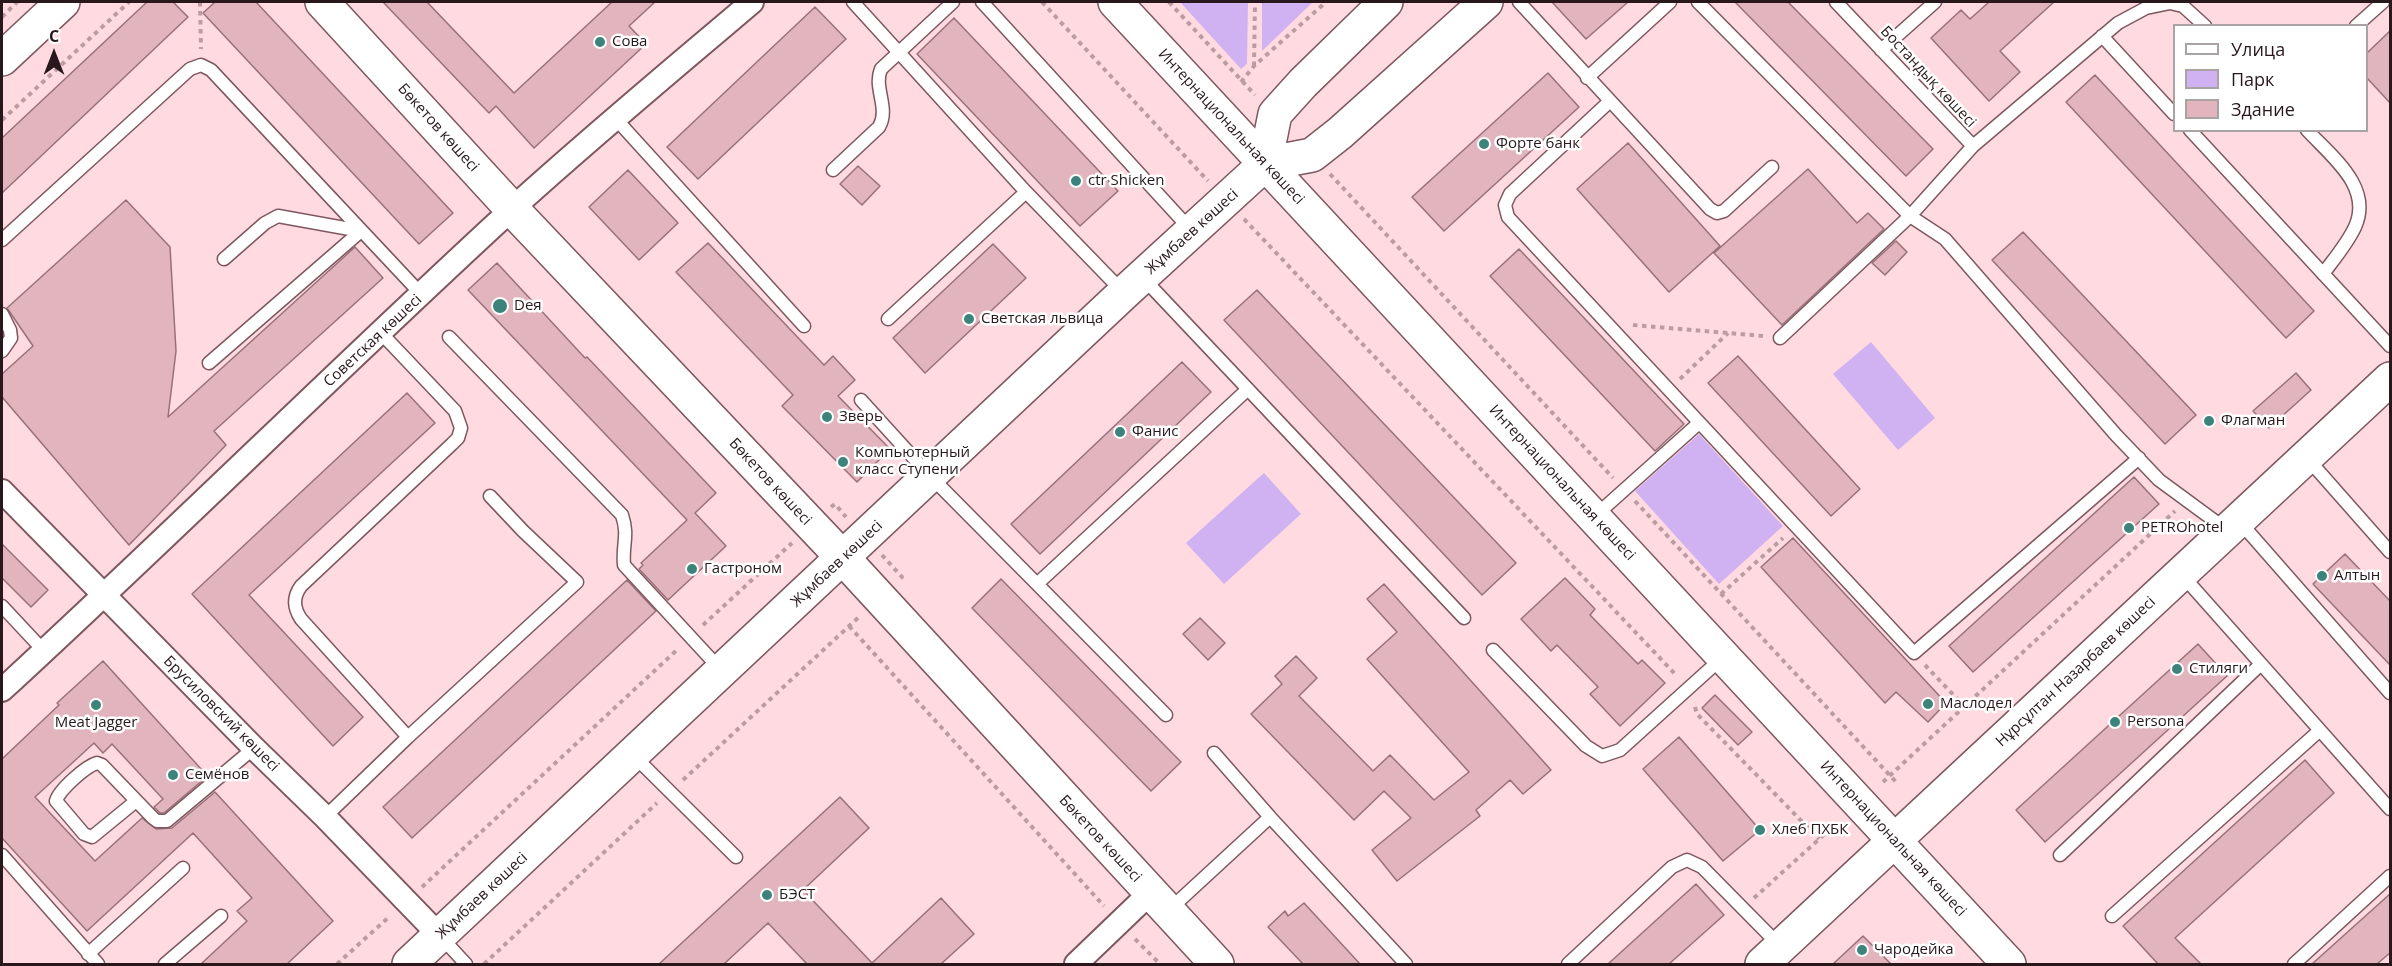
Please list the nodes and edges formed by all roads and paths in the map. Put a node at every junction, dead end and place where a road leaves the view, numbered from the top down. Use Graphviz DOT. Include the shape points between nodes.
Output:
graph roads {
  1 [pos="17,2"];
  2 [pos="63,2"];
  3 [pos="129,2"];
  4 [pos="200,2"];
  5 [pos="322,2"];
  6 [pos="752,2"];
  7 [pos="853,2"];
  8 [pos="953,2"];
  9 [pos="982,2"];
  10 [pos="1042,2"];
  11 [pos="1115,2"];
  12 [pos="1169,2"];
  13 [pos="1255,2"];
  14 [pos="1326,2"];
  15 [pos="1386,2"];
  16 [pos="1486,2"];
  17 [pos="1519,2"];
  18 [pos="1670,2"];
  19 [pos="1698,2"];
  20 [pos="1836,2"];
  21 [pos="1935,2"];
  22 [pos="2383,2"];
  23 [pos="2,17"];
  24 [pos="2203,24"];
  25 [pos="2358,24"];
  26 [pos="2102,36"];
  27 [pos="1881,50"];
  28 [pos="900,52"];
  29 [pos="2,59"];
  30 [pos="201,65"];
  31 [pos="1254,66"];
  32 [pos="1587,78"];
  33 [pos="1241,82"];
  34 [pos="1609,102"];
  35 [pos="2173,112"];
  36 [pos="1275,114"];
  37 [pos="615,118"];
  38 [pos="2,120"];
  39 [pos="2192,132"];
  40 [pos="2309,132"];
  41 [pos="1973,146"];
  42 [pos="1312,155"];
  43 [pos="1265,164"];
  44 [pos="1773,167"];
  45 [pos="832,170"];
  46 [pos="1026,192"];
  47 [pos="1227,201"];
  48 [pos="512,209"];
  49 [pos="1910,216"];
  50 [pos="361,231"];
  51 [pos="1192,231"];
  52 [pos="2,240"];
  53 [pos="224,259"];
  54 [pos="2323,274"];
  55 [pos="1133,285"];
  56 [pos="422,295"];
  57 [pos="2,315"];
  58 [pos="888,319"];
  59 [pos="1605,322"];
  60 [pos="804,326"];
  61 [pos="381,333"];
  62 [pos="1728,333"];
  63 [pos="449,337"];
  64 [pos="1780,338"];
  65 [pos="2391,346"];
  66 [pos="2,351"];
  67 [pos="209,363"];
  68 [pos="2391,379"];
  69 [pos="1248,389"];
  70 [pos="1668,390"];
  71 [pos="861,400"];
  72 [pos="1699,423"];
  73 [pos="2306,457"];
  74 [pos="2139,458"];
  75 [pos="930,476"];
  76 [pos="1624,490"];
  77 [pos="2,491"];
  78 [pos="490,496"];
  79 [pos="2186,500"];
  80 [pos="1594,517"];
  81 [pos="811,525"];
  82 [pos="1796,526"];
  83 [pos="2233,526"];
  84 [pos="2391,552"];
  85 [pos="843,558"];
  86 [pos="2181,574"];
  87 [pos="1037,584"];
  88 [pos="1721,594"];
  89 [pos="104,596"];
  90 [pos="2,606"];
  91 [pos="1464,618"];
  92 [pos="849,626"];
  93 [pos="690,637"];
  94 [pos="1493,650"];
  95 [pos="44,651"];
  96 [pos="1914,653"];
  97 [pos="1723,657"];
  98 [pos="2261,664"];
  99 [pos="722,671"];
  100 [pos="1689,688"];
  101 [pos="2,690"];
  102 [pos="2391,693"];
  103 [pos="1964,706"];
  104 [pos="1166,716"];
  105 [pos="2319,731"];
  106 [pos="408,737"];
  107 [pos="254,748"];
  108 [pos="1214,753"];
  109 [pos="633,755"];
  110 [pos="1890,775"];
  111 [pos="1883,782"];
  112 [pos="1896,782"];
  113 [pos="136,801"];
  114 [pos="2391,810"];
  115 [pos="325,817"];
  116 [pos="1270,817"];
  117 [pos="1838,822"];
  118 [pos="1819,839"];
  119 [pos="1896,840"];
  120 [pos="2,855"];
  121 [pos="2060,855"];
  122 [pos="736,857"];
  123 [pos="183,868"];
  124 [pos="2391,876"];
  125 [pos="406,901"];
  126 [pos="1159,902"];
  127 [pos="1743,908"];
  128 [pos="1110,912"];
  129 [pos="221,916"];
  130 [pos="2112,916"];
  131 [pos="440,936"];
  132 [pos="88,954"];
  133 [pos="1770,959"];
  134 [pos="98,964"];
  135 [pos="165,964"];
  136 [pos="337,964"];
  137 [pos="409,964"];
  138 [pos="466,964"];
  139 [pos="1076,964"];
  140 [pos="1216,964"];
  141 [pos="1407,964"];
  142 [pos="1568,964"];
  143 [pos="2009,964"];
  144 [pos="2294,964"];
  1 -- 23 [label="path"];
  2 -- 29 [label="main road"];
  3 -- 38 [label="path"];
  4 -- 30 [label="path"];
  5 -- 48 [label="main road, Бөкетов көшесі"];
  6 -- 37 [label="street, Советская көшесі"];
  7 -- 28 [label="lane"];
  8 -- 28 [label="lane"];
  9 -- 51 [label="lane"];
  10 -- 47 [label="path"];
  11 -- 43 [label="main road, Интернациональная көшесі"];
  12 -- 33 [label="path"];
  13 -- 31 [label="path"];
  14 -- 31 [label="path"];
  15 -- 36 [label="main road"];
  16 -- 42 [label="main road"];
  17 -- 32 [label="lane"];
  18 -- 32 [label="lane"];
  19 -- 49 [label="lane"];
  20 -- 27 [label="lane, Бостандық көшесі"];
  21 -- 27 [label="lane"];
  22 -- 25 [label="lane"];
  24 -- 26 [label="lane" via="2183,6 2158,4 2135,12"];
  26 -- 35 [label="lane"];
  26 -- 41 [label="lane"];
  27 -- 41 [label="lane, Бостандық көшесі"];
  28 -- 45 [label="lane" via="880,72 884,113 879,127"];
  28 -- 46 [label="lane"];
  30 -- 50 [label="lane" via="211,70"];
  30 -- 52 [label="lane" via="190,69"];
  31 -- 33 [label="path"];
  32 -- 34 [label="lane"];
  33 -- 36 [label="path"];
  34 -- 44 [label="lane" via="1717,213 1731,206"];
  34 -- 59 [label="lane" via="1510,194 1505,205 1508,217"];
  36 -- 43 [label="main road"];
  37 -- 48 [label="street, Советская көшесі"];
  37 -- 60 [label="lane"];
  39 -- 54 [label="lane"];
  40 -- 54 [label="lane" via="2350,177 2360,199 2356,225"];
  41 -- 49 [label="lane"];
  42 -- 43 [label="main road"];
  42 -- 76 [label="path"];
  43 -- 47 [label="main road, Жұмбаев көшесі"];
  43 -- 80 [label="main road, Интернациональная көшесі"];
  46 -- 55 [label="lane"];
  46 -- 58 [label="lane"];
  47 -- 51 [label="main road, Жұмбаев көшесі"];
  47 -- 100 [label="path"];
  48 -- 56 [label="street, Советская көшесі"];
  48 -- 81 [label="main road, Бөкетов көшесі"];
  49 -- 64 [label="lane"];
  49 -- 74 [label="lane" via="1945,239"];
  50 -- 53 [label="lane" via="278,216"];
  50 -- 56 [label="lane"];
  50 -- 67 [label="lane"];
  51 -- 55 [label="main road, Жұмбаев көшесі"];
  54 -- 65 [label="lane"];
  55 -- 69 [label="lane"];
  55 -- 75 [label="main road, Жұмбаев көшесі"];
  56 -- 61 [label="street, Советская көшесі"];
  57 -- 66 [label="lane" via="11,338"];
  59 -- 62 [label="path"];
  59 -- 70 [label="lane"];
  61 -- 89 [label="street, Советская көшесі"];
  61 -- 106 [label="lane" via="455,411 461,428 458,438 301,586 294,604 301,619"];
  62 -- 64 [label="path"];
  62 -- 70 [label="path"];
  63 -- 93 [label="lane" via="622,515 626,528 624,564"];
  68 -- 73 [label="main road, Нұрсұлтан Назарбаев көшесі"];
  69 -- 87 [label="lane"];
  69 -- 91 [label="lane"];
  70 -- 72 [label="lane"];
  71 -- 75 [label="lane"];
  72 -- 76 [label="lane"];
  72 -- 82 [label="lane"];
  73 -- 83 [label="main road, Нұрсұлтан Назарбаев көшесі"];
  73 -- 84 [label="lane"];
  74 -- 79 [label="lane" via="2159,480"];
  74 -- 96 [label="lane"];
  75 -- 85 [label="main road, Жұмбаев көшесі"];
  75 -- 87 [label="lane"];
  76 -- 80 [label="lane"];
  76 -- 88 [label="path"];
  77 -- 89 [label="street, Брусиловский көшесі"];
  78 -- 106 [label="lane" via="577,582"];
  79 -- 83 [label="lane"];
  79 -- 103 [label="path"];
  80 -- 97 [label="main road, Интернациональная көшесі"];
  81 -- 85 [label="main road, Бөкетов көшесі"];
  81 -- 93 [label="path"];
  82 -- 88 [label="path"];
  82 -- 96 [label="lane"];
  83 -- 86 [label="main road, Нұрсұлтан Назарбаев көшесі"];
  83 -- 102 [label="lane"];
  85 -- 99 [label="main road, Жұмбаев көшесі"];
  85 -- 126 [label="main road, Бөкетов көшесі"];
  86 -- 98 [label="lane"];
  86 -- 119 [label="main road, Нұрсұлтан Назарбаев көшесі"];
  87 -- 104 [label="lane"];
  88 -- 110 [label="path"];
  89 -- 95 [label="street, Советская көшесі"];
  89 -- 107 [label="street, Брусиловский көшесі"];
  90 -- 95 [label="lane"];
  92 -- 128 [label="path"];
  93 -- 99 [label="lane"];
  93 -- 125 [label="path"];
  94 -- 100 [label="lane" via="1586,746 1602,756 1620,750"];
  95 -- 101 [label="street, Советская көшесі"];
  96 -- 103 [label="path"];
  97 -- 100 [label="lane"];
  97 -- 119 [label="main road, Интернациональная көшесі"];
  98 -- 105 [label="lane"];
  98 -- 121 [label="lane"];
  99 -- 109 [label="main road, Жұмбаев көшесі"];
  100 -- 118 [label="path" via="1697,714"];
  103 -- 110 [label="path"];
  105 -- 114 [label="lane"];
  105 -- 130 [label="lane"];
  106 -- 115 [label="lane"];
  107 -- 113 [label="lane" via="167,821 157,821"];
  107 -- 115 [label="street, Брусиловский көшесі"];
  108 -- 116 [label="lane"];
  109 -- 122 [label="lane"];
  109 -- 131 [label="main road, Жұмбаев көшесі"];
  110 -- 111 [label="path"];
  110 -- 112 [label="path"];
  113 -- 113 [label="lane" via="97,763 87,767 59,793 56,801 84,834 92,837"];
  115 -- 125 [label="street, Брусиловский көшесі"];
  116 -- 126 [label="lane"];
  116 -- 141 [label="lane"];
  117 -- 118 [label="path"];
  118 -- 127 [label="path"];
  119 -- 133 [label="main road, Нұрсұлтан Назарбаев көшесі"];
  119 -- 143 [label="main road, Интернациональная көшесі"];
  120 -- 132 [label="lane"];
  123 -- 132 [label="lane"];
  124 -- 144 [label="lane"];
  125 -- 131 [label="street, Брусиловский көшесі"];
  125 -- 136 [label="path"];
  126 -- 139 [label="street"];
  126 -- 140 [label="main road, Бөкетов көшесі"];
  127 -- 133 [label="lane"];
  127 -- 142 [label="lane" via="1702,867 1688,860 1679,862"];
  129 -- 135 [label="lane"];
  131 -- 137 [label="main road, Жұмбаев көшесі"];
  131 -- 138 [label="lane"];
  132 -- 134 [label="lane"];
}
